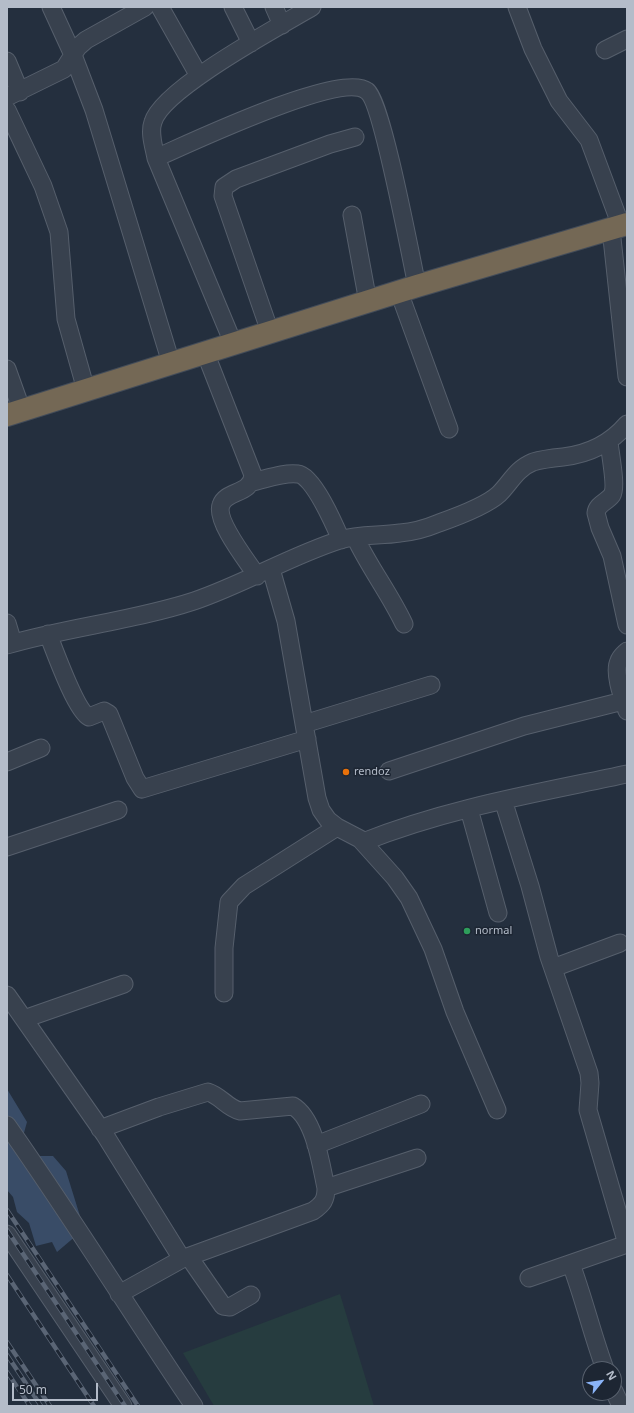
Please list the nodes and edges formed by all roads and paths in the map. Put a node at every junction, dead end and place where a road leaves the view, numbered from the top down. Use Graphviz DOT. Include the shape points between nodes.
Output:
graph roads {
  1 [pos="51,7"];
  2 [pos="145,7"];
  3 [pos="160,7"];
  4 [pos="233,7"];
  5 [pos="274,7"];
  6 [pos="312,7"];
  7 [pos="517,7"];
  8 [pos="123,12"];
  9 [pos="282,25"];
  10 [pos="627,39"];
  11 [pos="251,43"];
  12 [pos="605,50"];
  13 [pos="73,55"];
  14 [pos="7,61"];
  15 [pos="199,76"];
  16 [pos="13,94"];
  17 [pos="7,110"];
  18 [pos="355,137"];
  19 [pos="156,158"];
  20 [pos="352,215"];
  21 [pos="620,226"];
  22 [pos="408,289"];
  23 [pos="368,302"];
  24 [pos="270,332"];
  25 [pos="233,343"];
  26 [pos="205,352"];
  27 [pos="171,363"];
  28 [pos="7,369"];
  29 [pos="627,377"];
  30 [pos="86,390"];
  31 [pos="14,413"];
  32 [pos="627,424"];
  33 [pos="449,429"];
  34 [pos="609,442"];
  35 [pos="252,482"];
  36 [pos="348,539"];
  37 [pos="264,572"];
  38 [pos="7,623"];
  39 [pos="404,624"];
  40 [pos="627,625"];
  41 [pos="48,634"];
  42 [pos="10,644"];
  43 [pos="627,651"];
  44 [pos="431,685"];
  45 [pos="625,706"];
  46 [pos="305,732"];
  47 [pos="41,748"];
  48 [pos="7,762"];
  49 [pos="389,771"];
  50 [pos="627,774"];
  51 [pos="503,800"];
  52 [pos="469,809"];
  53 [pos="118,810"];
  54 [pos="337,827"];
  55 [pos="363,842"];
  56 [pos="7,847"];
  57 [pos="498,913"];
  58 [pos="620,943"];
  59 [pos="552,968"];
  60 [pos="124,984"];
  61 [pos="224,993"];
  62 [pos="7,995"];
  63 [pos="24,1019"];
  64 [pos="421,1104"];
  65 [pos="497,1110"];
  66 [pos="7,1125"];
  67 [pos="100,1129"];
  68 [pos="316,1145"];
  69 [pos="417,1158"];
  70 [pos="326,1188"];
  71 [pos="7,1234"];
  72 [pos="185,1258"];
  73 [pos="571,1264"];
  74 [pos="529,1278"];
  75 [pos="119,1294"];
  76 [pos="251,1295"];
  77 [pos="602,1361"];
  78 [pos="124,1406"];
  79 [pos="194,1406"];
  1 -- 13 [label="street"];
  2 -- 8 [label="street"];
  3 -- 15 [label="street"];
  4 -- 11 [label="street"];
  5 -- 9 [label="street"];
  6 -- 9 [label="street"];
  7 -- 21 [label="street" via="533,48 559,101 589,140"];
  8 -- 13 [label="street" via="86,40"];
  9 -- 11 [label="street"];
  10 -- 12 [label="street"];
  11 -- 15 [label="street"];
  13 -- 16 [label="street" via="64,69"];
  13 -- 27 [label="street" via="103,140"];
  14 -- 16 [label="street"];
  15 -- 19 [label="street" via="157,113 152,122"];
  17 -- 30 [label="street" via="43,186 58,232 66,319"];
  18 -- 24 [label="street" via="236,179 224,187 223,196"];
  19 -- 22 [label="street" via="291,102 333,91 362,88 368,92 377,111 387,147"];
  19 -- 25 [label="street"];
  20 -- 23 [label="street"];
  21 -- 22 [label="highway"];
  21 -- 29 [label="street"];
  22 -- 23 [label="highway"];
  22 -- 33 [label="street"];
  23 -- 24 [label="highway"];
  24 -- 25 [label="highway"];
  25 -- 26 [label="highway"];
  26 -- 27 [label="highway"];
  26 -- 35 [label="street" via="250,466"];
  27 -- 30 [label="highway"];
  28 -- 31 [label="street"];
  30 -- 31 [label="highway"];
  32 -- 34 [label="street"];
  34 -- 36 [label="street" via="578,455 533,462 515,473 499,494 486,503 440,523 401,533"];
  34 -- 40 [label="street" via="614,490 596,513 612,556"];
  35 -- 36 [label="street" via="291,474 306,477"];
  35 -- 37 [label="street" via="224,501 220,511 230,535"];
  36 -- 37 [label="street"];
  36 -- 39 [label="street" via="366,560"];
  37 -- 41 [label="street" via="171,608"];
  37 -- 46 [label="street" via="284,614"];
  38 -- 42 [label="street"];
  41 -- 42 [label="street"];
  41 -- 46 [label="street" via="67,683 84,713 89,717 104,711 109,714 142,789"];
  43 -- 45 [label="street" via="618,665"];
  44 -- 46 [label="street"];
  45 -- 49 [label="street" via="524,726"];
  46 -- 54 [label="street" via="317,798 325,815"];
  47 -- 48 [label="street"];
  50 -- 51 [label="street"];
  51 -- 52 [label="street"];
  51 -- 59 [label="street"];
  52 -- 55 [label="street" via="415,823"];
  52 -- 57 [label="street"];
  53 -- 56 [label="street"];
  54 -- 55 [label="street"];
  54 -- 61 [label="street" via="244,886 229,902 224,948"];
  55 -- 65 [label="street" via="395,878 418,915 434,949 455,1012"];
  58 -- 59 [label="street"];
  59 -- 73 [label="street" via="589,1073 588,1110 627,1244"];
  60 -- 63 [label="street"];
  62 -- 63 [label="street"];
  63 -- 67 [label="street"];
  64 -- 68 [label="street"];
  66 -- 75 [label="street" via="52,1188"];
  67 -- 68 [label="street" via="208,1092 240,1111 293,1106 305,1117"];
  67 -- 72 [label="street"];
  68 -- 70 [label="street"];
  69 -- 70 [label="street"];
  70 -- 72 [label="street" via="326,1198 322,1205 313,1211"];
  71 -- 78 [label="street"];
  72 -- 75 [label="street"];
  72 -- 76 [label="street" via="223,1306 230,1307"];
  73 -- 74 [label="street"];
  73 -- 77 [label="street"];
  75 -- 79 [label="street"];
}
